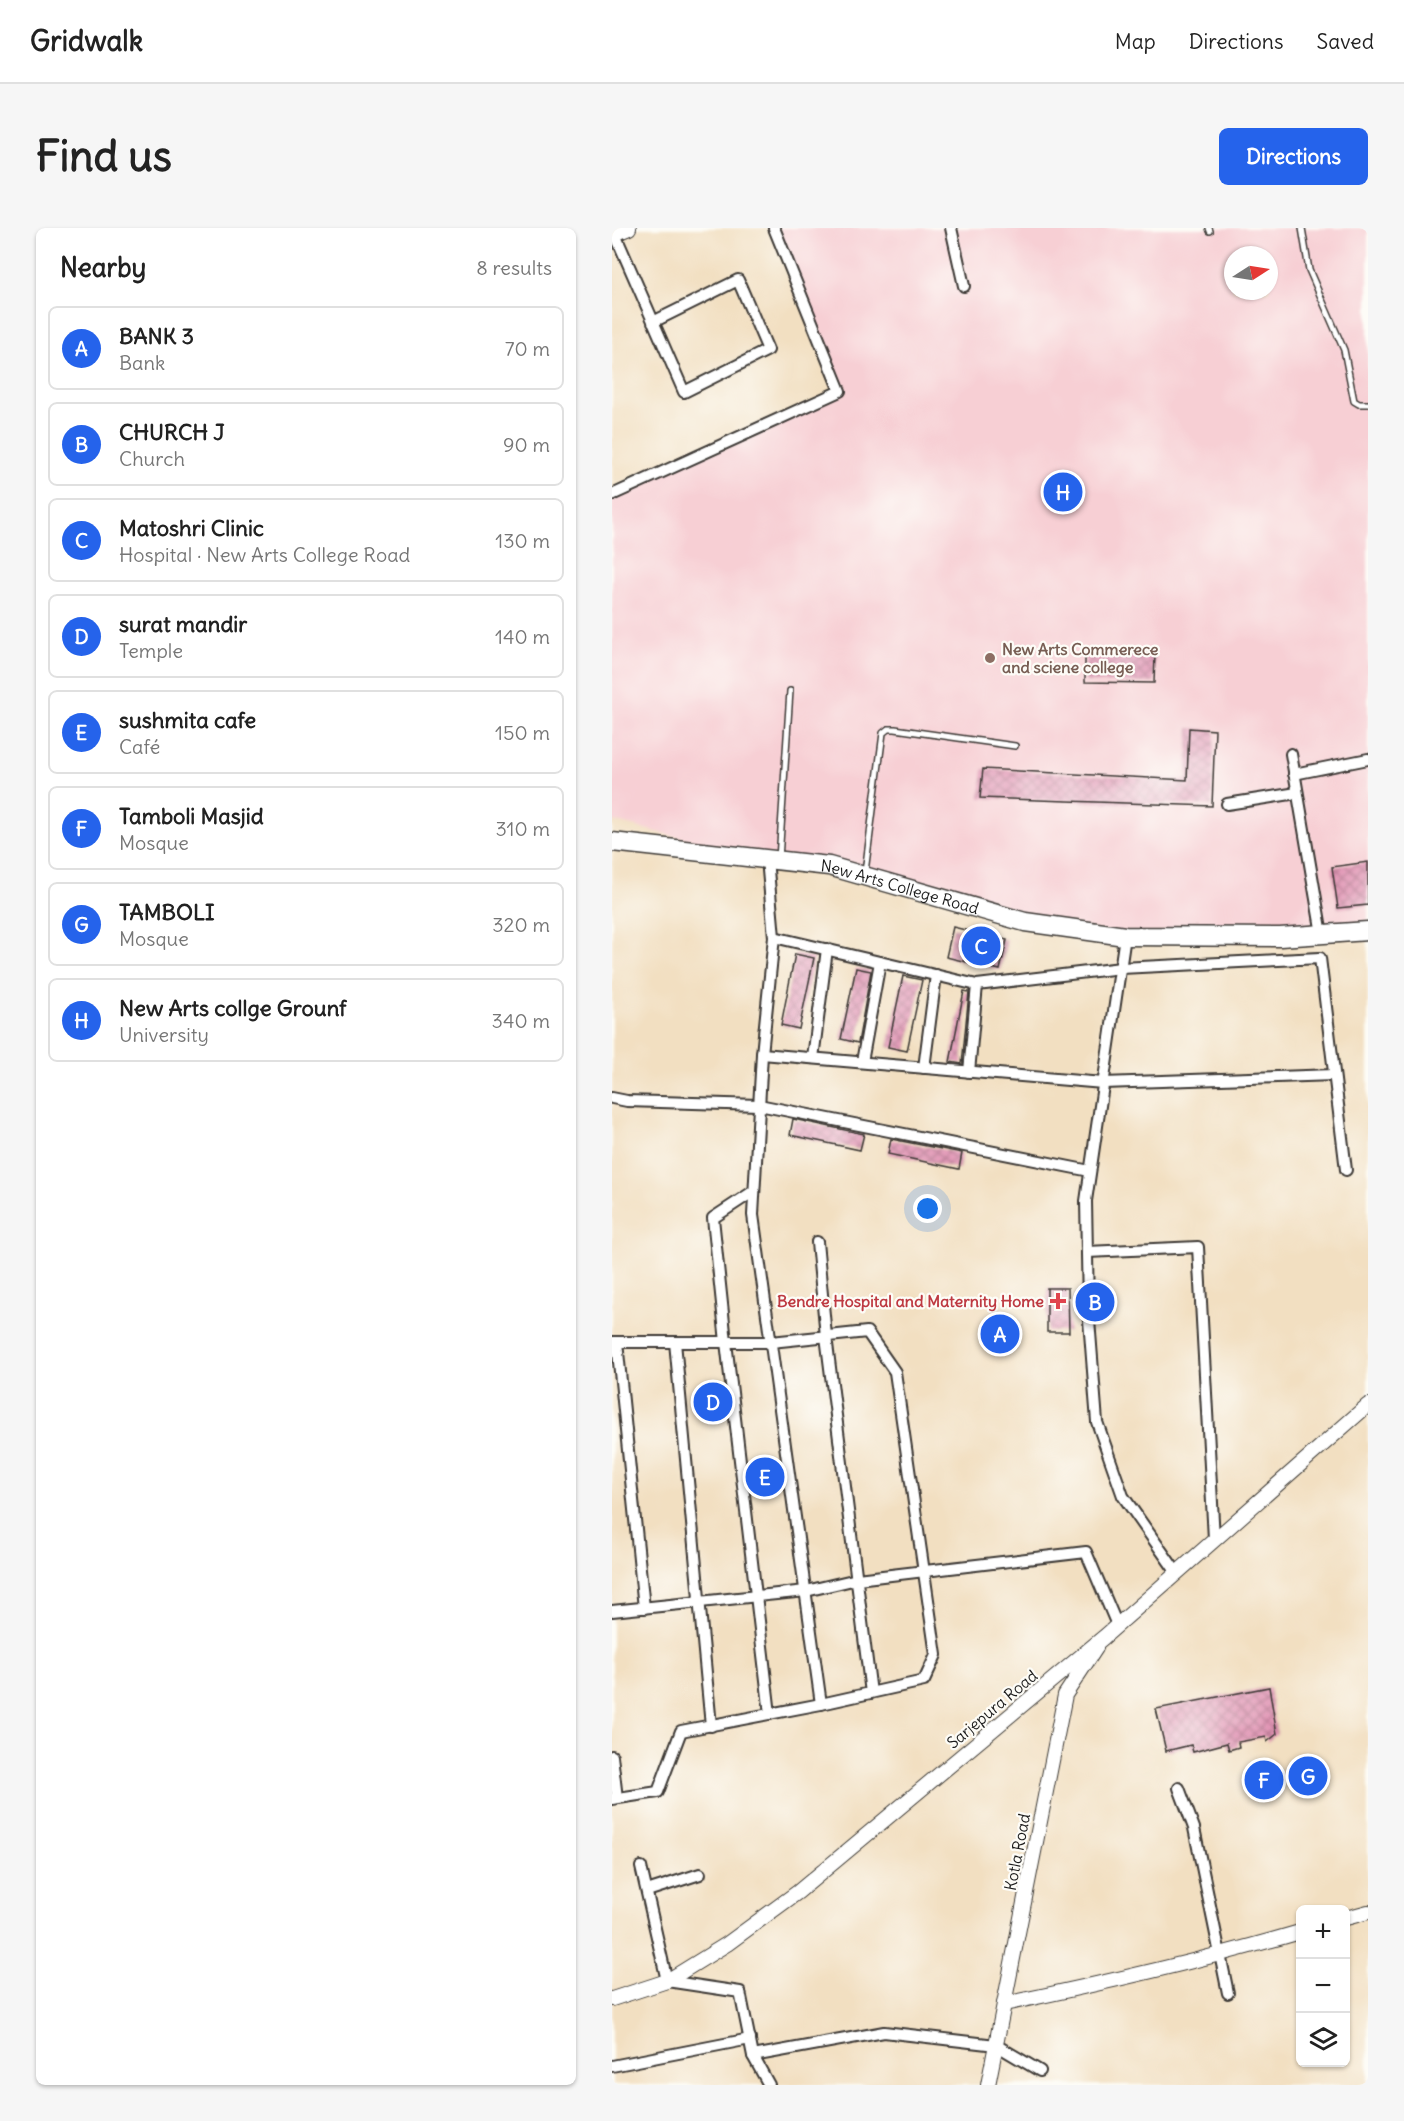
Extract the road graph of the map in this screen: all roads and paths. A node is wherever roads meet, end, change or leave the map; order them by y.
1 (629, 228) edge
2 (774, 228) edge
3 (951, 228) edge
4 (1302, 228) edge
5 (613, 235) edge
6 (964, 286) dead end
7 (653, 322) junction
8 (1368, 404) edge
9 (612, 495) edge
10 (790, 691) dead end
11 (1015, 746) dead end
12 (1291, 754) dead end
13 (1368, 759) edge
14 (1294, 774) junction
15 (1297, 794) junction
16 (1227, 804) dead end
17 (612, 842) edge
18 (773, 860) junction
19 (864, 876) junction
20 (1368, 931) edge
21 (1322, 934) junction
22 (1125, 936) junction
23 (774, 937) junction
24 (827, 950) junction
25 (880, 962) junction
26 (1121, 968) junction
27 (936, 975) junction
28 (977, 985) junction
29 (762, 1054) junction
30 (813, 1058) junction
31 (862, 1062) junction
32 (924, 1068) junction
33 (969, 1072) junction
34 (1334, 1075) junction
35 (1103, 1083) junction
36 (612, 1098) edge
37 (759, 1105) junction
38 (1346, 1170) dead end
39 (1090, 1171) junction
40 (754, 1191) junction
41 (817, 1242) dead end
42 (1087, 1252) junction
43 (826, 1336) junction
44 (726, 1341) junction
45 (615, 1342) edge
46 (675, 1342) junction
47 (771, 1342) junction
48 (1368, 1405) edge
49 (1214, 1539) junction
50 (923, 1570) junction
51 (1177, 1573) junction
52 (857, 1579) junction
53 (806, 1591) junction
54 (756, 1595) junction
55 (699, 1601) junction
56 (645, 1608) junction
57 (612, 1611) edge
58 (1117, 1625) junction
59 (1104, 1637) junction
60 (871, 1693) junction
61 (821, 1704) junction
62 (770, 1714) junction
63 (711, 1726) junction
64 (612, 1756) edge
65 (1179, 1788) dead end
66 (615, 1799) edge
67 (641, 1868) dead end
68 (700, 1874) dead end
69 (647, 1891) junction
70 (1368, 1912) edge
71 (1350, 1917) edge
72 (1296, 1933) edge
73 (1220, 1956) junction
74 (667, 1981) junction
75 (1228, 1993) dead end
76 (612, 1999) edge
77 (1004, 2004) junction
78 (750, 2039) junction
79 (996, 2044) junction
80 (753, 2056) junction
81 (612, 2066) edge
82 (1040, 2071) dead end
83 (769, 2085) edge
84 (988, 2085) edge

1 - 5 street
2 - 9 street
3 - 6 street
4 - 8 lane
5 - 7 street
7 - 7 street
10 - 18 lane
11 - 19 lane
12 - 14 street
13 - 14 street
14 - 15 street
15 - 16 street
15 - 21 street
17 - 18 main road, New Arts College Road
18 - 19 main road, New Arts College Road
18 - 23 street
19 - 22 main road, New Arts College Road
20 - 21 main road, New Arts College Road
21 - 22 main road, New Arts College Road
22 - 26 street
23 - 24 street
23 - 29 street
24 - 25 street
24 - 30 street
25 - 27 street
25 - 31 street
26 - 28 street
26 - 34 street
26 - 35 street
27 - 28 street
27 - 32 street
28 - 33 street
29 - 30 street
29 - 37 street
30 - 31 street
31 - 32 street
32 - 33 street
33 - 35 street
34 - 35 street
34 - 38 street
35 - 39 street
36 - 37 street
37 - 39 street
37 - 40 street
39 - 42 street
40 - 44 street
40 - 47 street
41 - 43 street
42 - 49 street
42 - 51 street
43 - 47 street
43 - 50 street
43 - 52 street
44 - 46 street
44 - 47 street
44 - 54 street
45 - 46 street
45 - 56 street
46 - 55 street
47 - 53 street
48 - 49 street, Sarjepura Road
49 - 51 street, Sarjepura Road
50 - 52 street
50 - 58 street
50 - 60 street
51 - 58 street, Sarjepura Road
52 - 53 street
52 - 60 street
53 - 54 street
53 - 61 street
54 - 55 street
54 - 62 street
55 - 56 street
55 - 63 street
56 - 57 street
58 - 59 street, Sarjepura Road
59 - 74 street, Sarjepura Road
59 - 77 street, Kotla Road
60 - 61 street
61 - 62 street
62 - 63 street
63 - 66 street
64 - 66 street
65 - 73 street
67 - 69 street
68 - 69 street
69 - 74 street
70 - 71 street
72 - 73 street
73 - 75 street
73 - 77 street
74 - 76 street, Sarjepura Road
74 - 78 street
77 - 79 street, Kotla Road
78 - 80 street
78 - 81 street
79 - 80 street
79 - 82 street
79 - 84 street, Kotla Road
80 - 83 street

